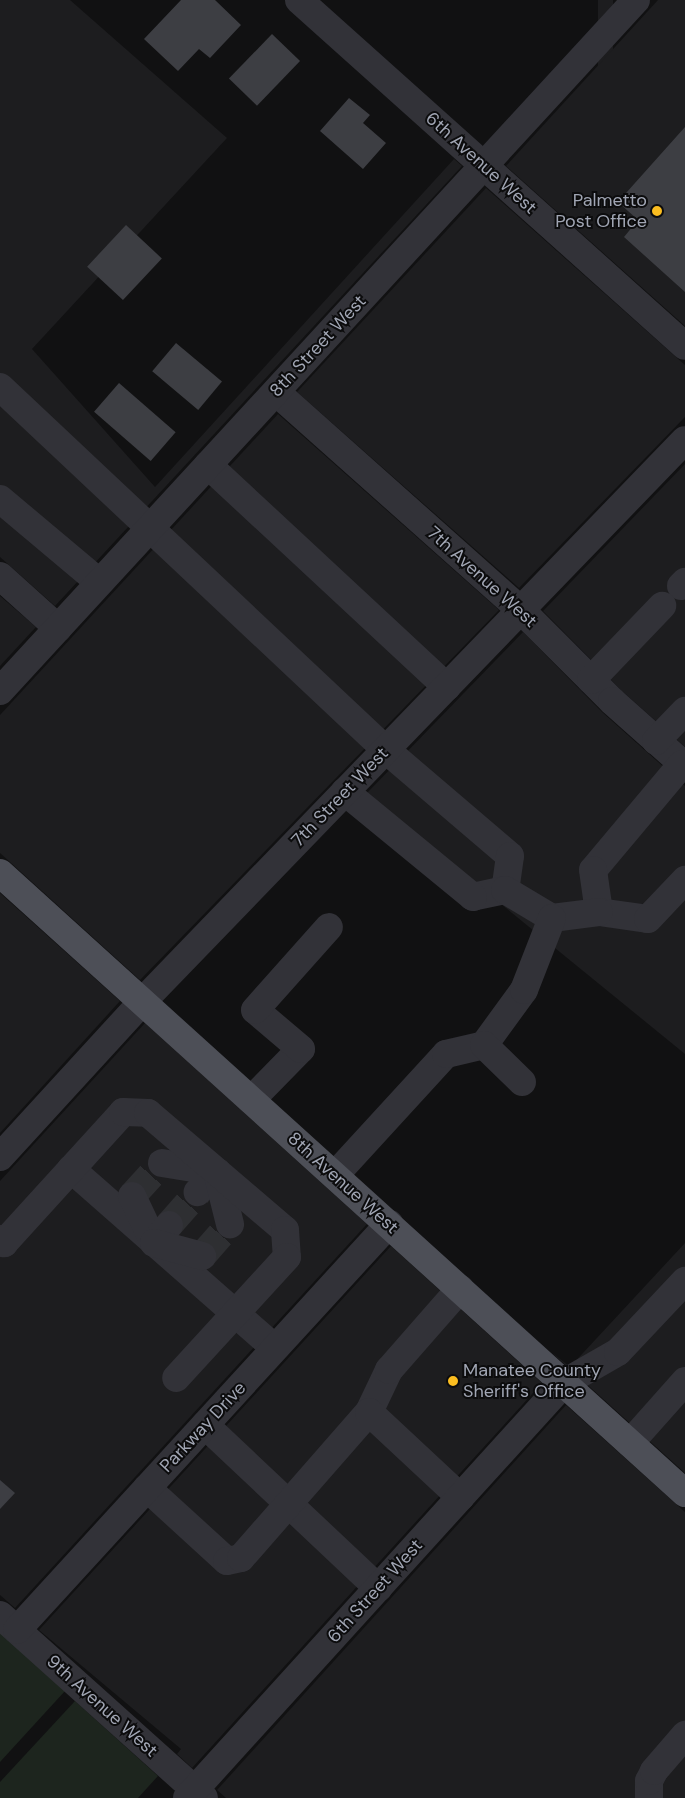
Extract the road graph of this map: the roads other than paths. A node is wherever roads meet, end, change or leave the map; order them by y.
1 (298, 0) edge
2 (636, 0) edge
3 (484, 166) junction
4 (685, 346) edge
5 (0, 388) edge
6 (276, 392) junction
7 (685, 440) edge
8 (208, 465) junction
9 (0, 499) edge
10 (149, 529) junction
11 (0, 576) edge
12 (100, 582) junction
13 (662, 606) dead end
14 (521, 610) junction
15 (58, 628) junction
16 (591, 680) junction
17 (447, 687) junction
18 (0, 691) edge
19 (685, 711) edge
20 (656, 741) junction
21 (386, 750) junction
22 (684, 765) edge
23 (345, 792) junction
24 (0, 873) edge
25 (685, 880) edge
26 (505, 890) junction
27 (599, 912) junction
28 (552, 918) junction
29 (329, 927) dead end
30 (142, 1002) junction
31 (484, 1044) junction
32 (522, 1082) dead end
33 (251, 1100) junction
34 (0, 1157) edge
35 (162, 1163) dead end
36 (71, 1170) junction
37 (217, 1172) junction
38 (335, 1176) junction
39 (198, 1192) tunnel mouth
40 (132, 1196) dead end
41 (230, 1224) dead end
42 (389, 1224) junction
43 (161, 1234) junction
44 (0, 1239) edge
45 (202, 1256) dead end
46 (685, 1280) edge
47 (460, 1289) junction
48 (235, 1314) junction
49 (275, 1348) junction
50 (176, 1378) dead end
51 (685, 1380) edge
52 (564, 1383) junction
53 (369, 1412) junction
54 (205, 1425) junction
55 (630, 1443) junction
56 (147, 1488) junction
57 (685, 1493) edge
58 (460, 1497) junction
59 (288, 1503) junction
60 (378, 1588) junction
61 (8, 1623) edge
62 (685, 1734) edge
63 (195, 1795) edge
64 (648, 1798) edge

1 - 3 street, 6th Avenue West
2 - 3 street, 8th Street West
3 - 4 street, 6th Avenue West
3 - 6 street, 8th Street West
5 - 10 street
6 - 8 street, 8th Street West
6 - 14 street, 7th Avenue West
7 - 14 street, 7th Street West
8 - 10 street, 8th Street West
8 - 17 street
9 - 12 street
10 - 12 street, 8th Street West
10 - 21 street
11 - 15 street
12 - 15 street, 8th Street West
13 - 16 street
14 - 16 street, 7th Avenue West
14 - 17 street, 7th Street West
15 - 18 street, 8th Street West
16 - 20 street, 7th Avenue West
17 - 21 street, 7th Street West
19 - 20 street
20 - 22 street, 7th Avenue West
21 - 23 street, 7th Street West
21 - 26 street
22 - 27 street
23 - 26 street
23 - 30 street, 7th Street West
24 - 30 main road, 8th Avenue West
25 - 27 street
26 - 28 street
27 - 28 street
28 - 31 street
29 - 33 street
30 - 33 main road, 8th Avenue West
30 - 34 street, 7th Street West
31 - 32 street
31 - 38 street
33 - 38 main road, 8th Avenue West
35 - 37 street
36 - 37 street
36 - 43 street
36 - 44 street
37 - 39 street
37 - 41 street
37 - 48 street
38 - 42 main road, 8th Avenue West
40 - 43 street
42 - 47 main road, 8th Avenue West
42 - 49 street, Parkway Drive
43 - 45 street
43 - 48 street
46 - 52 street, 6th Street West
47 - 52 main road, 8th Avenue West
47 - 53 street
48 - 49 street
48 - 50 street
49 - 54 street, Parkway Drive
51 - 55 street
52 - 55 main road, 8th Avenue West
52 - 58 street, 6th Street West
53 - 58 street
53 - 59 street
54 - 56 street, Parkway Drive
54 - 59 street
55 - 57 main road, 8th Avenue West
56 - 59 street
56 - 61 street, Parkway Drive
58 - 60 street, 6th Street West
59 - 60 street
60 - 63 street, 6th Street West
61 - 63 street, 9th Avenue West
62 - 64 street

